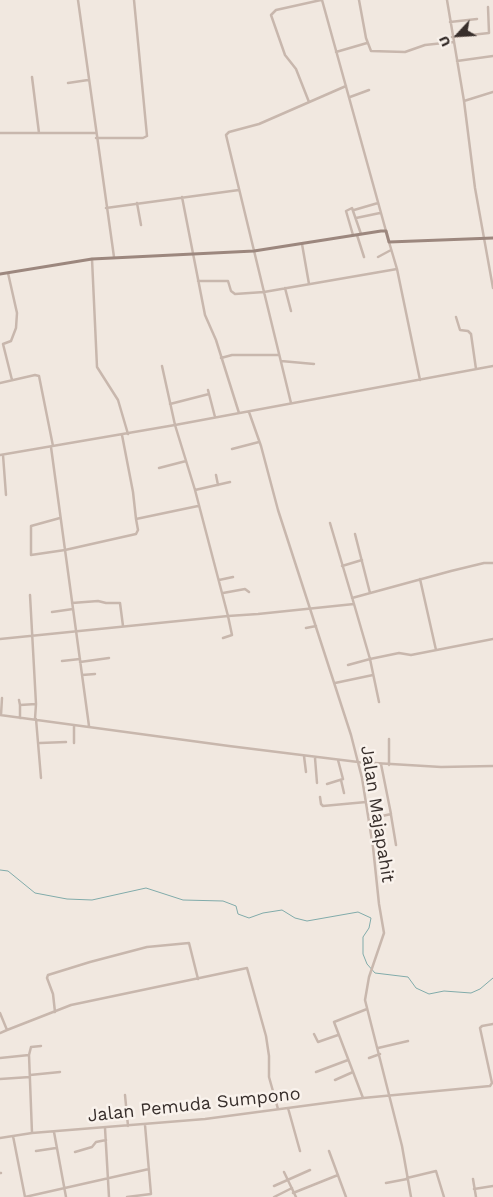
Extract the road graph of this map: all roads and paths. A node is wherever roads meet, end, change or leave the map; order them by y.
1 (78, 0) edge
2 (134, 0) edge
3 (322, 0) edge
4 (359, 0) edge
5 (447, 0) edge
6 (488, 7) dead end
7 (478, 19) dead end
8 (450, 22) junction
9 (452, 37) junction
10 (453, 42) junction
11 (367, 43) junction
12 (336, 52) junction
13 (493, 56) edge
14 (457, 61) junction
15 (32, 77) dead end
16 (88, 80) junction
17 (68, 83) dead end
18 (346, 86) junction
19 (368, 90) dead end
20 (493, 92) edge
21 (350, 97) junction
22 (464, 101) junction
23 (309, 102) junction
24 (40, 133) junction
25 (96, 133) junction
26 (0, 134) edge
27 (96, 138) junction
28 (238, 190) junction
29 (182, 197) junction
30 (137, 203) junction
31 (378, 203) junction
32 (106, 208) junction
33 (354, 210) junction
34 (380, 212) junction
35 (356, 218) junction
36 (141, 225) dead end
37 (386, 231) junction
38 (357, 235) junction
39 (493, 238) edge
40 (484, 239) junction
41 (389, 242) junction
42 (302, 244) junction
43 (254, 250) junction
44 (391, 250) junction
45 (193, 254) junction
46 (114, 257) junction
47 (364, 257) dead end
48 (378, 258) dead end
49 (92, 259) junction
50 (397, 269) junction
51 (8, 273) junction
52 (0, 274) edge
53 (198, 281) junction
54 (309, 284) junction
55 (285, 288) junction
56 (493, 288) edge
57 (264, 292) junction
58 (291, 311) dead end
59 (456, 317) dead end
60 (279, 355) junction
61 (221, 358) junction
62 (281, 361) junction
63 (314, 364) dead end
64 (162, 366) dead end
65 (493, 366) edge
66 (476, 369) junction
67 (12, 380) junction
68 (420, 380) junction
69 (0, 383) edge
70 (208, 390) dead end
71 (209, 394) junction
72 (291, 403) junction
73 (170, 404) junction
74 (249, 412) junction
75 (239, 414) junction
76 (215, 418) junction
77 (175, 425) junction
78 (128, 434) junction
79 (122, 435) junction
80 (259, 442) junction
81 (52, 447) junction
82 (232, 449) dead end
83 (1, 455) edge
84 (186, 461) junction
85 (159, 468) dead end
86 (216, 474) dead end
87 (230, 482) dead end
88 (218, 485) junction
89 (195, 490) junction
90 (6, 495) dead end
91 (198, 506) junction
92 (60, 518) junction
93 (136, 519) junction
94 (330, 523) dead end
95 (355, 534) dead end
96 (65, 550) junction
97 (362, 560) junction
98 (493, 563) edge
99 (342, 566) junction
100 (233, 577) dead end
101 (220, 580) junction
102 (420, 580) junction
103 (223, 592) junction
104 (249, 592) dead end
105 (370, 593) junction
106 (30, 595) dead end
107 (352, 598) junction
108 (72, 603) junction
109 (354, 604) junction
110 (73, 609) junction
111 (311, 609) junction
112 (52, 612) dead end
113 (228, 616) junction
114 (123, 626) junction
115 (316, 626) junction
116 (306, 628) dead end
117 (76, 631) junction
118 (32, 635) junction
119 (224, 638) dead end
120 (0, 639) edge
121 (493, 639) edge
122 (436, 650) junction
123 (109, 658) dead end
124 (370, 659) junction
125 (80, 660) junction
126 (62, 661) dead end
127 (348, 665) dead end
128 (95, 674) dead end
129 (82, 675) junction
130 (374, 675) junction
131 (335, 683) junction
132 (2, 698) dead end
133 (19, 700) dead end
134 (379, 702) dead end
135 (36, 704) junction
136 (20, 705) junction
137 (0, 715) edge
138 (20, 718) junction
139 (36, 719) junction
140 (74, 725) junction
141 (89, 726) junction
142 (388, 739) dead end
143 (66, 742) dead end
144 (39, 743) junction
145 (74, 743) dead end
146 (304, 756) junction
147 (315, 758) junction
148 (338, 760) junction
149 (358, 762) junction
150 (381, 764) junction
151 (389, 765) junction
152 (493, 766) edge
153 (306, 772) dead end
154 (41, 778) dead end
155 (341, 780) junction
156 (317, 783) dead end
157 (327, 784) dead end
158 (344, 793) dead end
159 (320, 798) dead end
160 (366, 802) junction
161 (391, 814) junction
162 (369, 819) junction
163 (396, 845) dead end
164 (198, 978) junction
165 (367, 1009) junction
166 (56, 1012) junction
167 (0, 1013) edge
168 (493, 1024) edge
169 (7, 1030) junction
170 (0, 1033) edge
171 (314, 1034) dead end
172 (338, 1035) junction
173 (408, 1041) dead end
174 (41, 1046) dead end
175 (378, 1048) junction
176 (380, 1054) junction
177 (29, 1055) junction
178 (0, 1058) edge
179 (369, 1058) dead end
180 (348, 1060) junction
181 (60, 1072) dead end
182 (316, 1072) dead end
183 (353, 1072) junction
184 (30, 1076) junction
185 (0, 1080) edge
186 (335, 1080) dead end
187 (125, 1095) dead end
188 (390, 1096) junction
189 (363, 1098) junction
190 (288, 1108) junction
191 (278, 1109) junction
192 (145, 1125) junction
193 (128, 1126) junction
194 (105, 1128) junction
195 (54, 1132) junction
196 (32, 1134) junction
197 (13, 1136) junction
198 (0, 1138) edge
199 (106, 1140) junction
200 (56, 1148) junction
201 (36, 1151) dead end
202 (300, 1151) dead end
203 (329, 1151) dead end
204 (76, 1152) dead end
205 (149, 1169) junction
206 (310, 1170) dead end
207 (284, 1172) dead end
208 (338, 1175) junction
209 (108, 1178) junction
210 (407, 1178) junction
211 (287, 1179) junction
212 (473, 1179) dead end
213 (386, 1183) dead end
214 (274, 1186) dead end
215 (493, 1186) edge
216 (64, 1188) junction
217 (292, 1188) junction
218 (474, 1189) junction
219 (293, 1192) junction
220 (152, 1196) edge
221 (25, 1197) edge
222 (66, 1197) edge
223 (109, 1197) edge
224 (128, 1197) edge
225 (274, 1197) edge
226 (296, 1197) edge
227 (346, 1197) edge
228 (411, 1197) edge
229 (444, 1197) edge
230 (476, 1197) edge

1 - 16 street
2 - 27 street
3 - 12 street
3 - 23 street
4 - 11 street
5 - 8 street
6 - 9 street
7 - 8 street
8 - 9 street
9 - 10 street
10 - 11 street
10 - 14 street
11 - 12 street
12 - 18 street
13 - 14 street
14 - 22 street
15 - 24 street
16 - 17 street
16 - 25 street
18 - 21 street
18 - 23 street
19 - 21 street
20 - 22 street
21 - 31 street
22 - 40 street
23 - 28 street
24 - 25 street
24 - 26 street
25 - 27 street
27 - 32 street
28 - 29 street
28 - 43 street
29 - 30 street
29 - 45 street
30 - 32 street
30 - 36 street
31 - 33 street
31 - 34 street
32 - 46 street
33 - 35 street
33 - 38 street
34 - 35 street
34 - 37 street
35 - 38 street
37 - 38 street
37 - 41 street
38 - 42 street
38 - 47 street
39 - 40 street
40 - 41 street
40 - 56 street
41 - 44 street
42 - 43 street
42 - 54 street
43 - 45 street
43 - 57 street
44 - 48 street
44 - 50 street
45 - 46 street
45 - 53 street
46 - 49 street
49 - 51 street
49 - 78 street
50 - 54 street
50 - 68 street
51 - 52 street
51 - 67 street
53 - 57 street
53 - 61 street
54 - 55 street
55 - 57 street
55 - 58 street
57 - 60 street
59 - 66 street
60 - 61 street
60 - 62 street
61 - 75 street
62 - 63 street
62 - 72 street
64 - 73 street
65 - 66 street
66 - 68 street
67 - 69 street
67 - 81 street
68 - 72 street
70 - 71 street
71 - 73 street
71 - 76 street
72 - 74 street
73 - 77 street
74 - 75 street
74 - 80 street, Jalan Majapahit
75 - 76 street
76 - 77 street
77 - 78 street
77 - 84 street
78 - 79 street
79 - 81 street
79 - 93 street
80 - 82 street
80 - 111 street, Jalan Majapahit
81 - 83 street
81 - 92 street
83 - 90 street
84 - 85 street
84 - 89 street
86 - 88 street
87 - 88 street
88 - 89 street
89 - 91 street
91 - 93 street
91 - 101 street
92 - 96 street
92 - 96 street
93 - 96 street
94 - 99 street
95 - 97 street
96 - 108 street
97 - 99 street
97 - 105 street
98 - 102 street
99 - 107 street
100 - 101 street
101 - 103 street
102 - 105 street
102 - 122 street
103 - 104 street
103 - 113 street
105 - 107 street
106 - 118 street
107 - 109 street
108 - 110 street
108 - 114 street
109 - 111 street
109 - 124 street
110 - 112 street
110 - 117 street
111 - 113 street
111 - 115 street, Jalan Majapahit
113 - 114 street
113 - 119 street
114 - 117 street
115 - 116 street
115 - 131 street, Jalan Majapahit
117 - 118 street
117 - 125 street
118 - 120 street
118 - 135 street
121 - 122 street
122 - 124 street
123 - 125 street
124 - 127 street
124 - 130 street
125 - 126 street
125 - 129 street
128 - 129 street
129 - 141 street
130 - 131 street
130 - 134 street
131 - 149 street, Jalan Majapahit
132 - 137 street
133 - 136 street
135 - 136 street
135 - 139 street
136 - 138 street
137 - 138 street
138 - 139 street
139 - 140 street
139 - 144 street
140 - 141 street
140 - 145 street
141 - 146 street
142 - 151 street
143 - 144 street
144 - 154 street
146 - 147 street
146 - 153 street
147 - 148 street
147 - 156 street
148 - 149 street
148 - 155 street
149 - 150 street
149 - 160 street, Jalan Majapahit
150 - 151 street
150 - 161 street
151 - 152 street
155 - 157 street
155 - 158 street
159 - 160 street
160 - 162 street, Jalan Majapahit
161 - 162 street
161 - 163 street
162 - 165 street, Jalan Majapahit
164 - 166 street
164 - 166 street
164 - 191 street
165 - 172 street
165 - 175 street, Jalan Majapahit
166 - 169 street
167 - 169 street
168 - 188 street, Jalan Pemuda Sumpono
169 - 170 street
171 - 172 street
172 - 180 street
173 - 175 street
174 - 177 street
175 - 176 street, Jalan Majapahit
176 - 179 street
176 - 188 street, Jalan Majapahit
177 - 178 street
177 - 184 street
180 - 182 street
180 - 183 street
181 - 184 street
183 - 186 street
183 - 189 street
184 - 185 street
184 - 196 street
187 - 193 street
188 - 189 street, Jalan Pemuda Sumpono
188 - 210 street, Jalan Majapahit
189 - 190 street, Jalan Pemuda Sumpono
190 - 191 street, Jalan Pemuda Sumpono
190 - 202 street
191 - 192 street, Jalan Pemuda Sumpono
192 - 193 street, Jalan Pemuda Sumpono
192 - 205 street
193 - 194 street, Jalan Pemuda Sumpono
194 - 195 street, Jalan Pemuda Sumpono
194 - 199 street
195 - 196 street, Jalan Pemuda Sumpono
195 - 200 street
196 - 197 street, Jalan Pemuda Sumpono
197 - 198 street, Jalan Pemuda Sumpono
197 - 221 street
199 - 204 street
199 - 209 street
200 - 201 street
200 - 216 street
203 - 208 street
205 - 209 street
205 - 220 street
206 - 211 street
207 - 211 street
208 - 219 street
208 - 227 street
209 - 216 street
209 - 223 street
210 - 213 street
210 - 228 street, Jalan Majapahit
210 - 229 street
211 - 214 street
211 - 217 street
212 - 218 street
215 - 218 street
216 - 221 street
216 - 222 street
217 - 219 street
217 - 225 street
218 - 230 street
219 - 226 street
220 - 224 street

